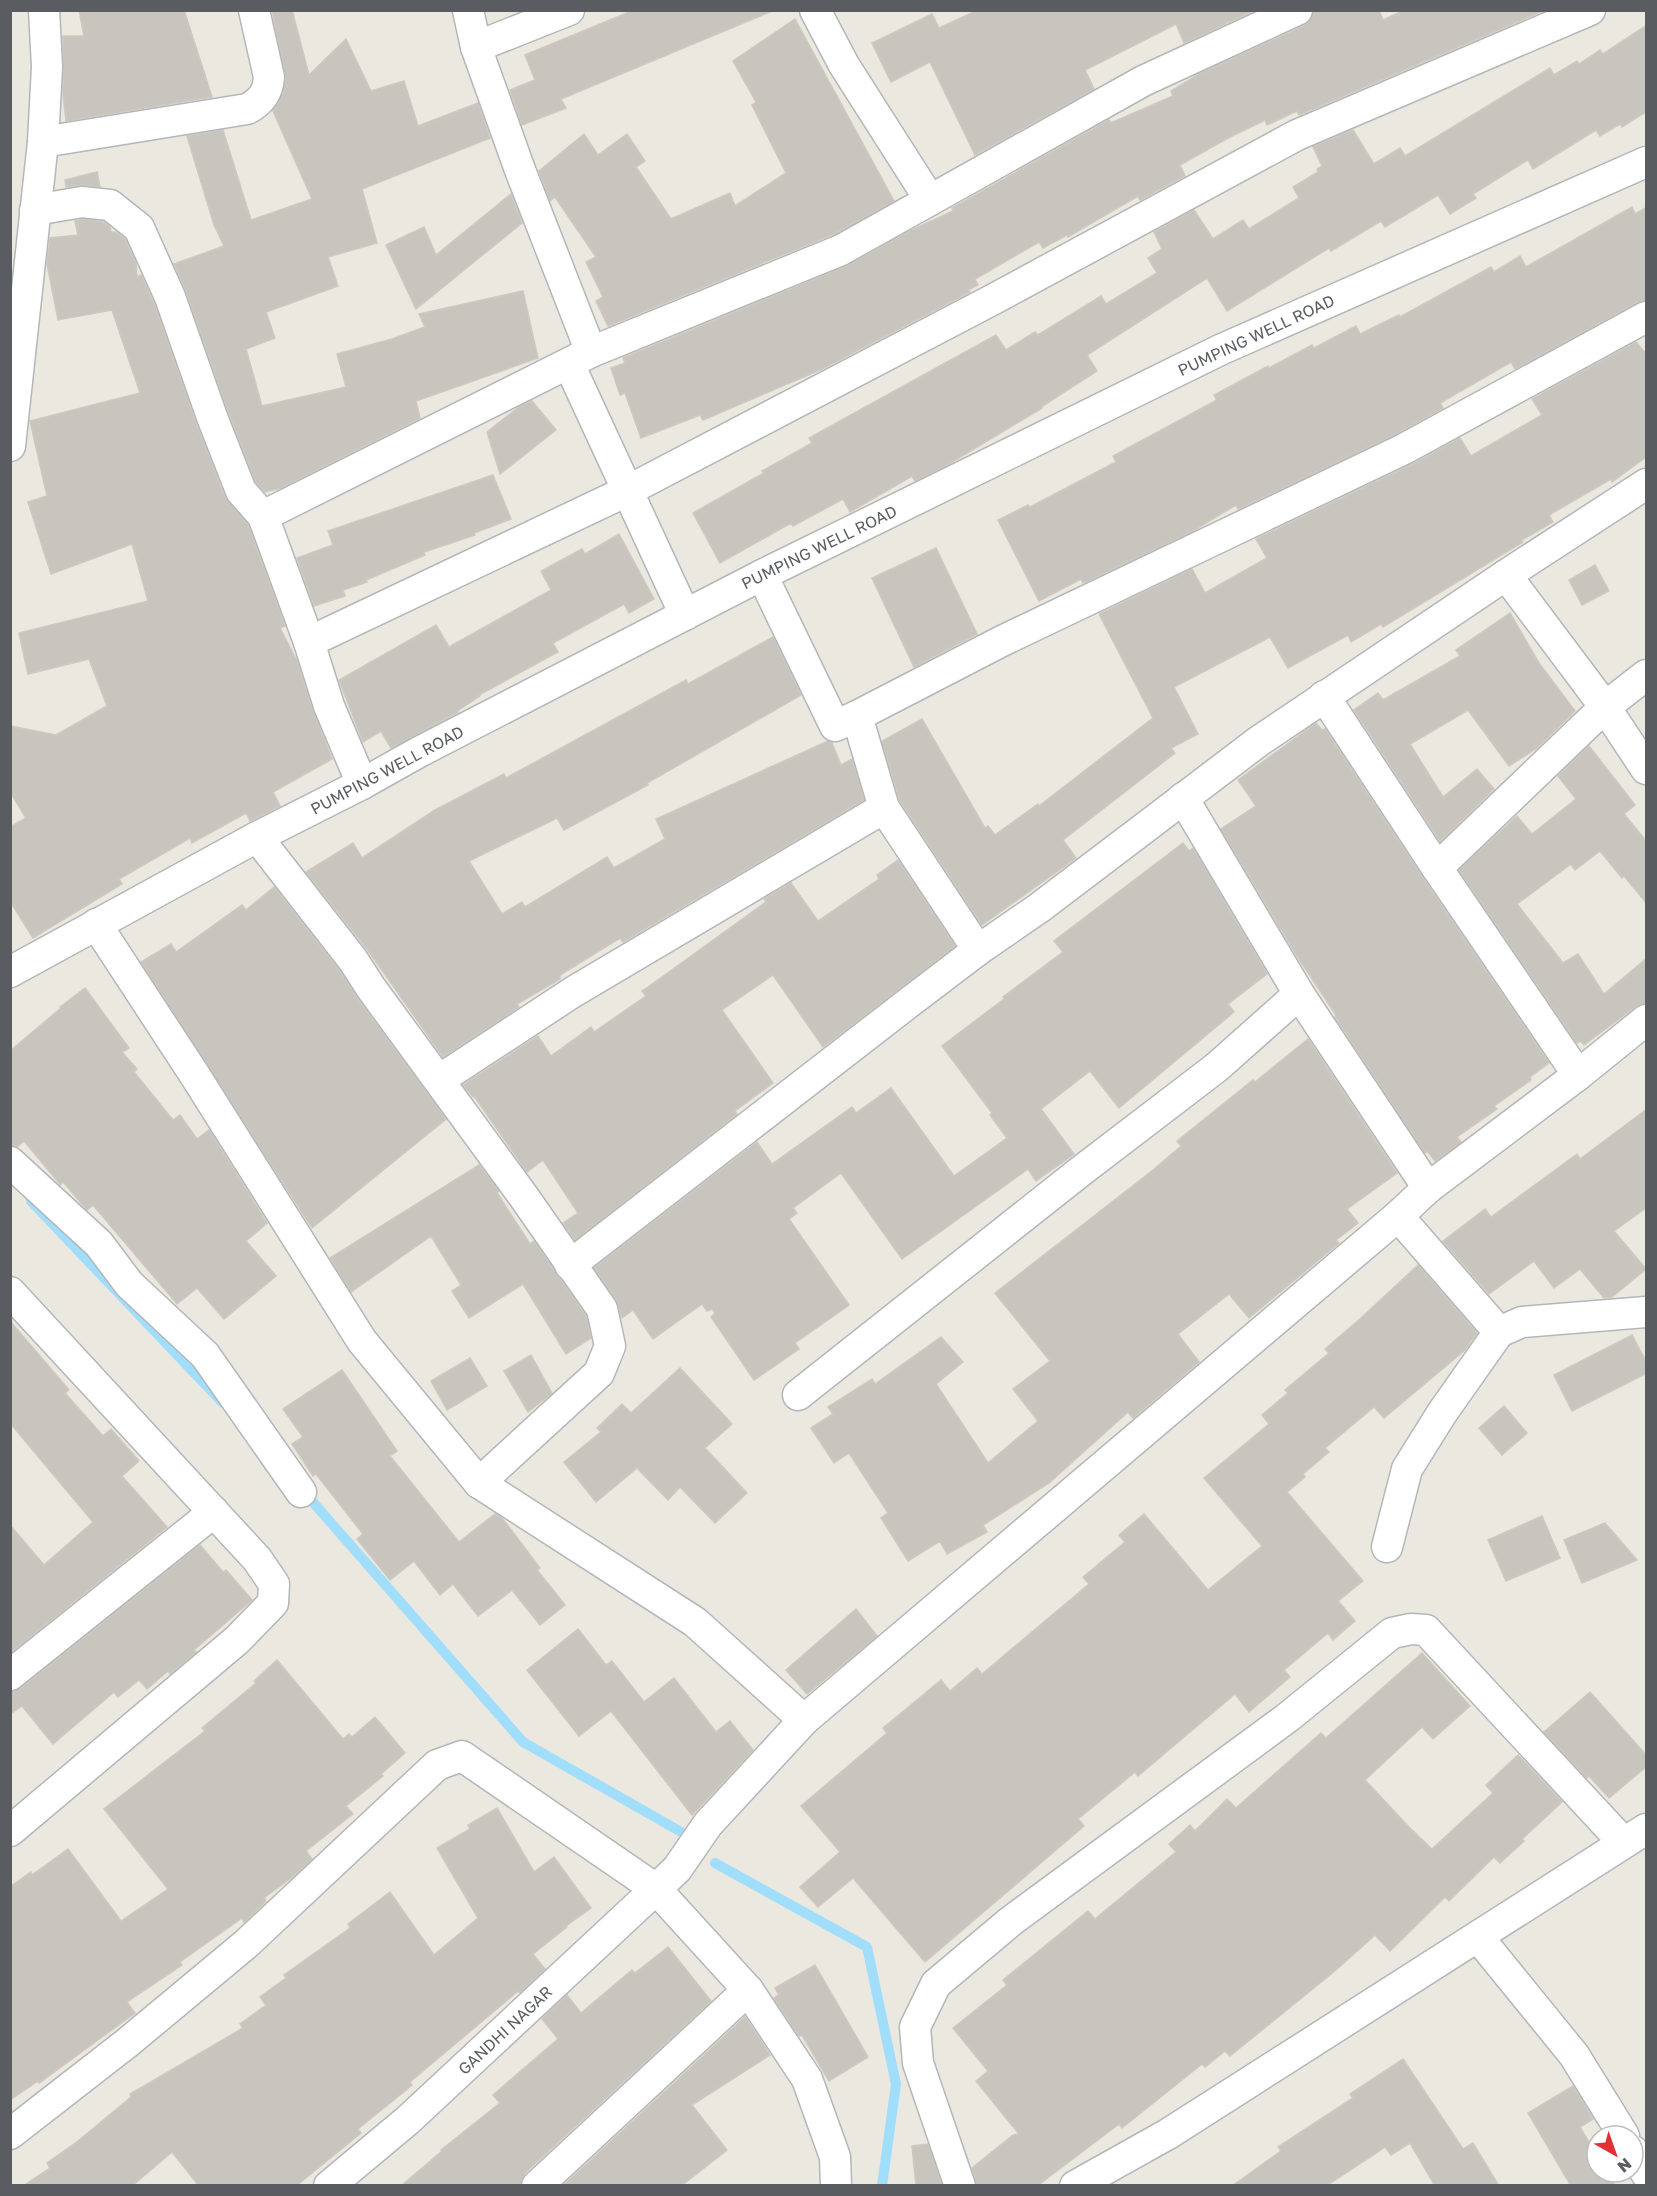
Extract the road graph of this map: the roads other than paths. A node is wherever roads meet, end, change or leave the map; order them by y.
1 (44, 10) edge
2 (255, 10) edge
3 (468, 10) edge
4 (569, 10) edge
5 (815, 10) edge
6 (1297, 10) edge
7 (1590, 10) edge
8 (476, 47) junction
9 (44, 142) junction
10 (1647, 162) edge
11 (930, 200) junction
12 (35, 210) junction
13 (1647, 317) edge
14 (580, 358) junction
15 (10, 446) edge
16 (1647, 484) edge
17 (627, 491) junction
18 (263, 516) junction
19 (762, 575) junction
20 (1506, 575) junction
21 (685, 615) junction
22 (309, 642) junction
23 (1647, 675) edge
24 (1324, 696) junction
25 (1605, 707) junction
26 (857, 716) junction
27 (1647, 769) edge
28 (362, 784) junction
29 (1184, 798) junction
30 (884, 808) junction
31 (257, 837) junction
32 (1437, 868) junction
33 (96, 924) junction
34 (978, 950) junction
35 (10, 972) edge
36 (1299, 994) junction
37 (1647, 1020) edge
38 (1578, 1075) junction
39 (440, 1080) junction
40 (10, 1162) edge
41 (1428, 1188) junction
42 (1398, 1216) junction
43 (570, 1265) junction
44 (10, 1292) edge
45 (1647, 1312) edge
46 (1499, 1332) junction
47 (798, 1395) dead end
48 (479, 1483) junction
49 (301, 1492) dead end
50 (214, 1512) junction
51 (1387, 1547) dead end
52 (10, 1675) edge
53 (804, 1720) junction
54 (10, 1831) edge
55 (1635, 1835) edge
56 (656, 1890) junction
57 (1478, 1936) junction
58 (748, 1990) junction
59 (1617, 2124) edge
60 (10, 2134) edge
61 (329, 2186) edge
62 (537, 2186) edge
63 (836, 2186) edge
64 (960, 2186) edge
65 (1075, 2186) edge

1 - 9 street
2 - 9 street
3 - 8 street
4 - 8 street
5 - 11 street
6 - 11 street
7 - 17 street
8 - 14 street
9 - 12 street
10 - 19 street, PUMPING WELL ROAD
11 - 14 street
12 - 15 street
12 - 18 street
13 - 26 street
14 - 17 street
14 - 18 street
16 - 20 street
17 - 21 street
17 - 22 street
18 - 22 street
19 - 21 street, PUMPING WELL ROAD
19 - 26 street
20 - 24 street
20 - 25 street
21 - 28 street, PUMPING WELL ROAD
22 - 28 street
23 - 25 street
24 - 29 street
24 - 32 street
25 - 27 street
25 - 32 street
26 - 30 street
28 - 31 street, PUMPING WELL ROAD
29 - 34 street
29 - 36 street
30 - 34 street
30 - 39 street
31 - 33 street, PUMPING WELL ROAD
31 - 39 street
32 - 38 street
33 - 35 street, PUMPING WELL ROAD
33 - 48 street
34 - 43 street
36 - 41 street
36 - 47 street
37 - 38 street, GANDHI NAGAR
38 - 41 street, GANDHI NAGAR
39 - 43 street
40 - 49 street
41 - 42 street, GANDHI NAGAR
42 - 46 street
42 - 53 street, GANDHI NAGAR
43 - 48 street
44 - 50 street
45 - 46 street
46 - 51 street
48 - 53 street
50 - 52 street
50 - 54 street
53 - 56 street, GANDHI NAGAR
55 - 57 street
55 - 64 street
56 - 58 street
56 - 60 street
56 - 61 street, GANDHI NAGAR
57 - 59 street
57 - 65 street
58 - 62 street
58 - 63 street

